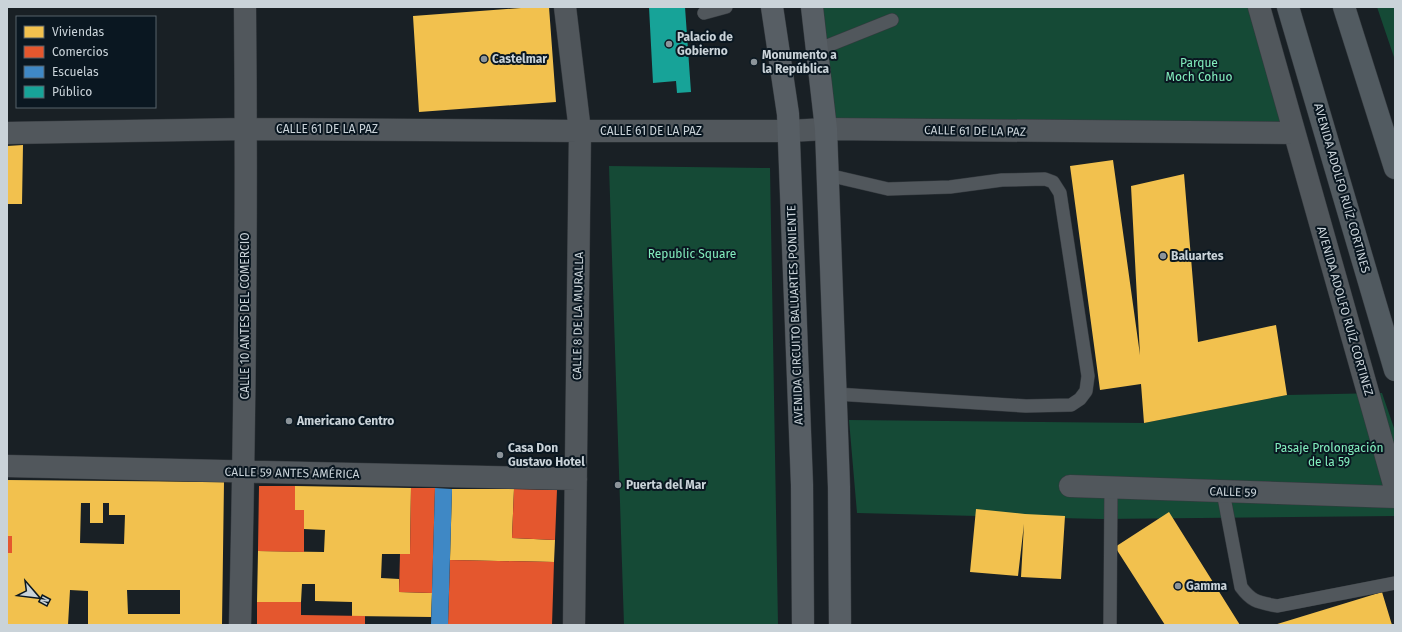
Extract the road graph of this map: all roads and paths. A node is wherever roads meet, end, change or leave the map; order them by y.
1 (245, 7) edge
2 (565, 7) edge
3 (726, 7) edge
4 (772, 7) edge
5 (812, 7) edge
6 (1258, 7) edge
7 (1288, 7) edge
8 (1344, 7) edge
9 (704, 14) dead end
10 (892, 20) dead end
11 (817, 50) junction
12 (246, 129) junction
13 (826, 129) junction
14 (580, 131) junction
15 (789, 131) junction
16 (7, 133) edge
17 (1294, 134) junction
18 (1395, 168) edge
19 (828, 175) junction
20 (1395, 370) edge
21 (836, 394) junction
22 (7, 466) edge
23 (244, 472) junction
24 (576, 479) junction
25 (1070, 486) dead end
26 (1111, 488) junction
27 (1395, 488) edge
28 (1223, 492) junction
29 (1395, 497) edge
30 (1395, 583) edge
31 (240, 625) edge
32 (574, 625) edge
33 (803, 625) edge
34 (840, 625) edge
35 (1110, 625) edge

1 - 12 street, CALLE 10 ANTES DEL COMERCIO
2 - 14 street, CALLE 8 DE LA MURALLA
3 - 9 lane
4 - 15 main road, AVENIDA CIRCUITO BALUARTES PONIENTE
5 - 11 main road
6 - 17 street, AVENIDA ADOLFO RUÍZ CORTINEZ
7 - 20 main road, AVENIDA ADOLFO RUÍZ CORTINES
8 - 18 main road
10 - 11 lane
11 - 13 main road
12 - 14 street, CALLE 61 DE LA PAZ
12 - 16 street, CALLE 61 DE LA PAZ
12 - 23 street, CALLE 10 ANTES DEL COMERCIO
13 - 15 street, CALLE 61 DE LA PAZ
13 - 17 street, CALLE 61 DE LA PAZ
13 - 19 main road
14 - 15 street, CALLE 61 DE LA PAZ
14 - 24 street, CALLE 8 DE LA MURALLA
15 - 33 main road, AVENIDA CIRCUITO BALUARTES PONIENTE
17 - 27 street, AVENIDA ADOLFO RUÍZ CORTINEZ
19 - 21 main road
19 - 21 lane
21 - 34 main road
22 - 23 street, CALLE 59 ANTES AMÉRICA
23 - 24 street, CALLE 59 ANTES AMÉRICA
23 - 31 street, CALLE 10 ANTES DEL COMERCIO
24 - 32 street, CALLE 8 DE LA MURALLA
25 - 26 street, CALLE 59
26 - 28 street, CALLE 59
26 - 35 lane
28 - 29 street, CALLE 59
28 - 30 lane

